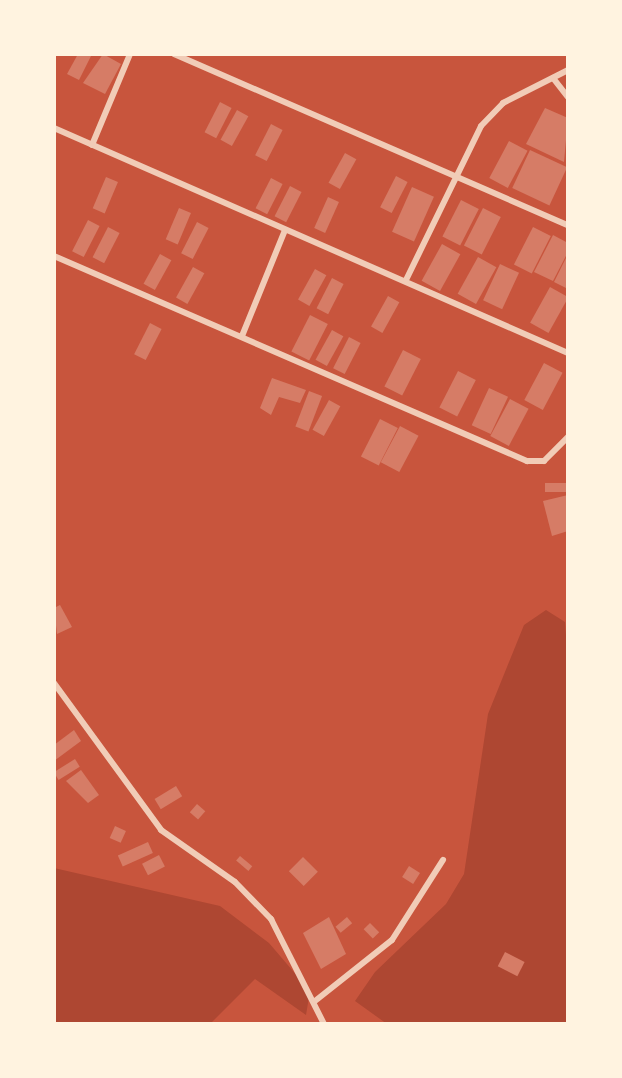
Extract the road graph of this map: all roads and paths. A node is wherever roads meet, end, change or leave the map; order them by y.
1 (130, 54) edge
2 (174, 54) edge
3 (568, 70) edge
4 (553, 78) junction
5 (568, 97) edge
6 (54, 128) edge
7 (92, 145) junction
8 (455, 175) junction
9 (568, 225) edge
10 (285, 230) junction
11 (54, 256) edge
12 (406, 280) junction
13 (242, 336) junction
14 (568, 353) edge
15 (568, 437) edge
16 (54, 683) edge
17 (443, 860) dead end
18 (315, 1001) junction
19 (324, 1024) edge

1 - 7 street
2 - 8 street
3 - 4 street
4 - 5 street
4 - 8 street
6 - 7 street
7 - 10 street
8 - 9 street
8 - 12 street
10 - 12 street
10 - 13 street
11 - 13 street
12 - 14 street
13 - 15 street
16 - 18 street
17 - 18 street
18 - 19 street

